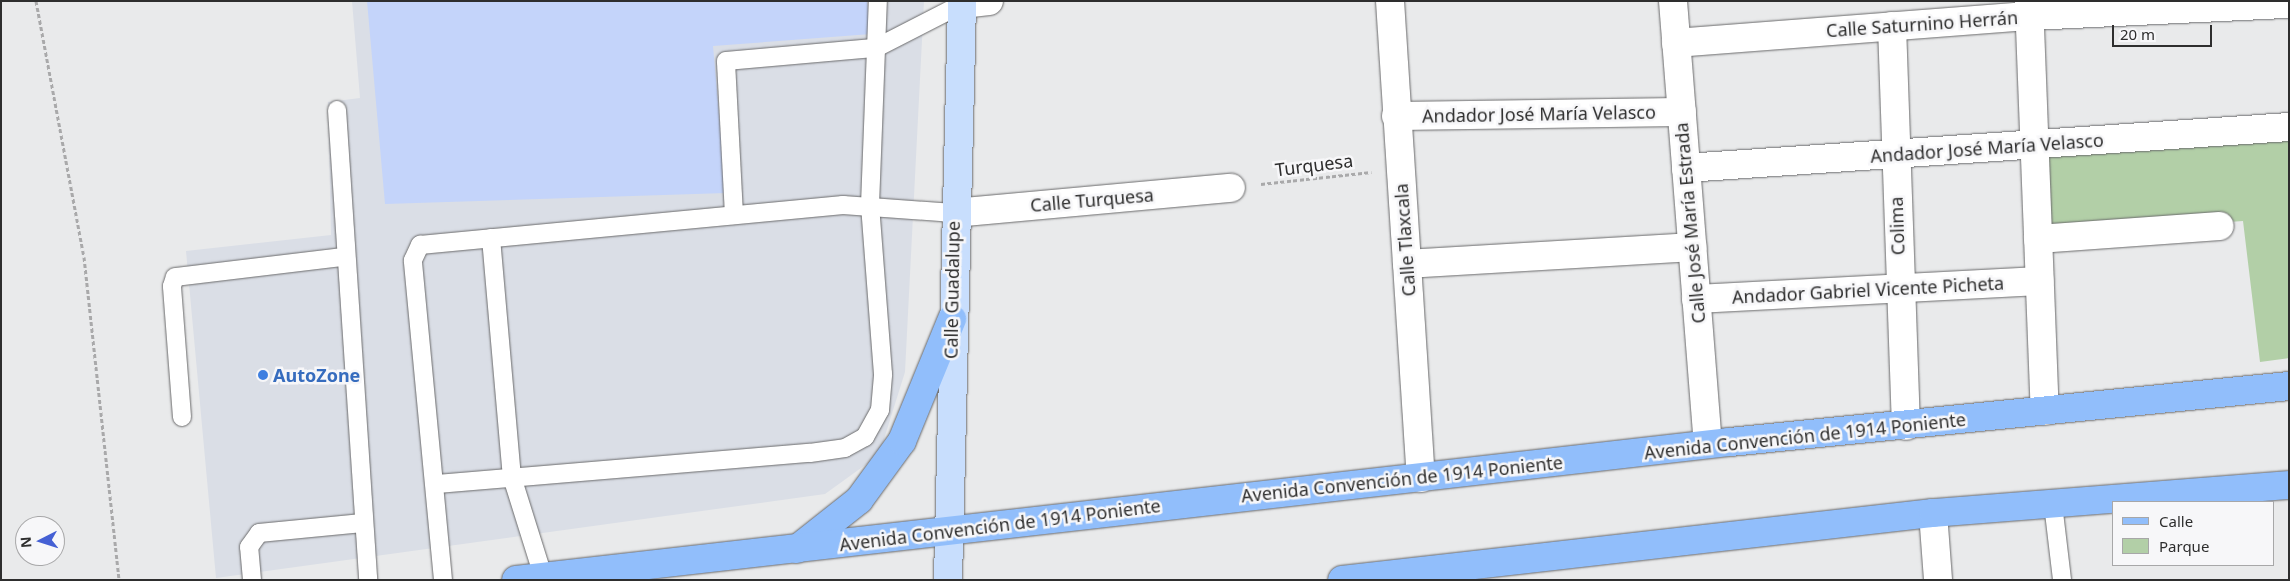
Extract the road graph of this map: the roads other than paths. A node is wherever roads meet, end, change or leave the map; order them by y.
1 (878, 1) edge
2 (989, 1) edge
3 (1390, 1) edge
4 (1673, 1) edge
5 (962, 3) edge
6 (2289, 4) edge
7 (2029, 9) edge
8 (1892, 26) junction
9 (1676, 43) junction
10 (876, 48) junction
11 (336, 110) dead end
12 (1682, 112) junction
13 (1396, 116) junction
14 (2289, 127) edge
15 (2035, 145) junction
16 (1895, 154) junction
17 (1686, 168) junction
18 (1230, 188) road end
19 (870, 205) junction
20 (954, 213) junction
21 (734, 215) junction
22 (2220, 226) dead end
23 (491, 238) junction
24 (2038, 239) junction
25 (1692, 247) junction
26 (343, 257) junction
27 (1407, 264) junction
28 (2040, 281) junction
29 (1899, 290) junction
30 (1696, 299) junction
31 (952, 319) junction
32 (2289, 386) edge
33 (2044, 411) junction
34 (182, 417) dead end
35 (1906, 426) junction
36 (1708, 444) junction
37 (512, 477) junction
38 (1421, 478) junction
39 (437, 484) junction
40 (2289, 485) edge
41 (2053, 504) junction
42 (1933, 513) junction
43 (363, 523) junction
44 (949, 527) junction
45 (796, 551) junction
46 (1499, 571) edge
47 (1434, 575) edge
48 (543, 576) junction
49 (252, 580) edge
50 (368, 580) edge
51 (443, 580) edge
52 (516, 580) edge
53 (948, 580) edge
54 (1342, 580) edge
55 (1938, 580) edge
56 (2062, 580) edge

1 - 10 lane
2 - 5 street
3 - 13 street, Calle Tlaxcala
4 - 9 street, Calle José María Estrada
5 - 10 lane
5 - 20 street, Calle Guadalupe
6 - 7 street, Calle Saturnino Herrán
7 - 8 street, Calle Saturnino Herrán
7 - 15 street
8 - 9 street, Calle Saturnino Herrán
8 - 16 street, Colima
9 - 12 street, Calle José María Estrada
10 - 19 lane
10 - 21 lane
11 - 26 lane
12 - 13 street, Andador José María Velasco
12 - 17 street, Calle José María Estrada
13 - 27 street, Calle Tlaxcala
14 - 15 street, Andador José María Velasco
15 - 16 street, Andador José María Velasco
15 - 24 street
16 - 17 street, Andador José María Velasco
16 - 29 street, Colima
17 - 25 street, Calle José María Estrada
18 - 20 street, Calle Turquesa
19 - 20 lane
19 - 21 lane
19 - 37 lane
20 - 31 street, Calle Guadalupe
21 - 23 lane
22 - 24 street
23 - 37 lane
23 - 39 lane
24 - 28 street
25 - 27 street
25 - 30 street, Calle José María Estrada
26 - 34 lane
26 - 43 lane
27 - 38 street, Calle Tlaxcala
28 - 29 street, Andador Gabriel Vicente Picheta
28 - 33 street
29 - 30 street, Andador Gabriel Vicente Picheta
29 - 35 street, Colima
30 - 36 street, Calle José María Estrada
31 - 44 street, Calle Guadalupe
31 - 45 main road
32 - 33 main road, Avenida Convención de 1914 Poniente
33 - 35 main road, Avenida Convención de 1914 Poniente
35 - 36 main road, Avenida Convención de 1914 Poniente
36 - 38 main road, Avenida Convención de 1914 Poniente
37 - 39 lane
37 - 48 lane
38 - 44 main road, Avenida Convención de 1914 Poniente
39 - 51 lane
40 - 41 main road
41 - 42 main road
41 - 56 lane
42 - 46 main road
42 - 55 street
43 - 49 lane
43 - 50 lane
44 - 45 main road, Avenida Convención de 1914 Poniente
44 - 53 street, Calle Guadalupe
45 - 48 main road, Avenida Convención de 1914 Poniente
46 - 47 main road
47 - 54 main road
48 - 52 main road, Avenida Convención de 1914 Poniente

